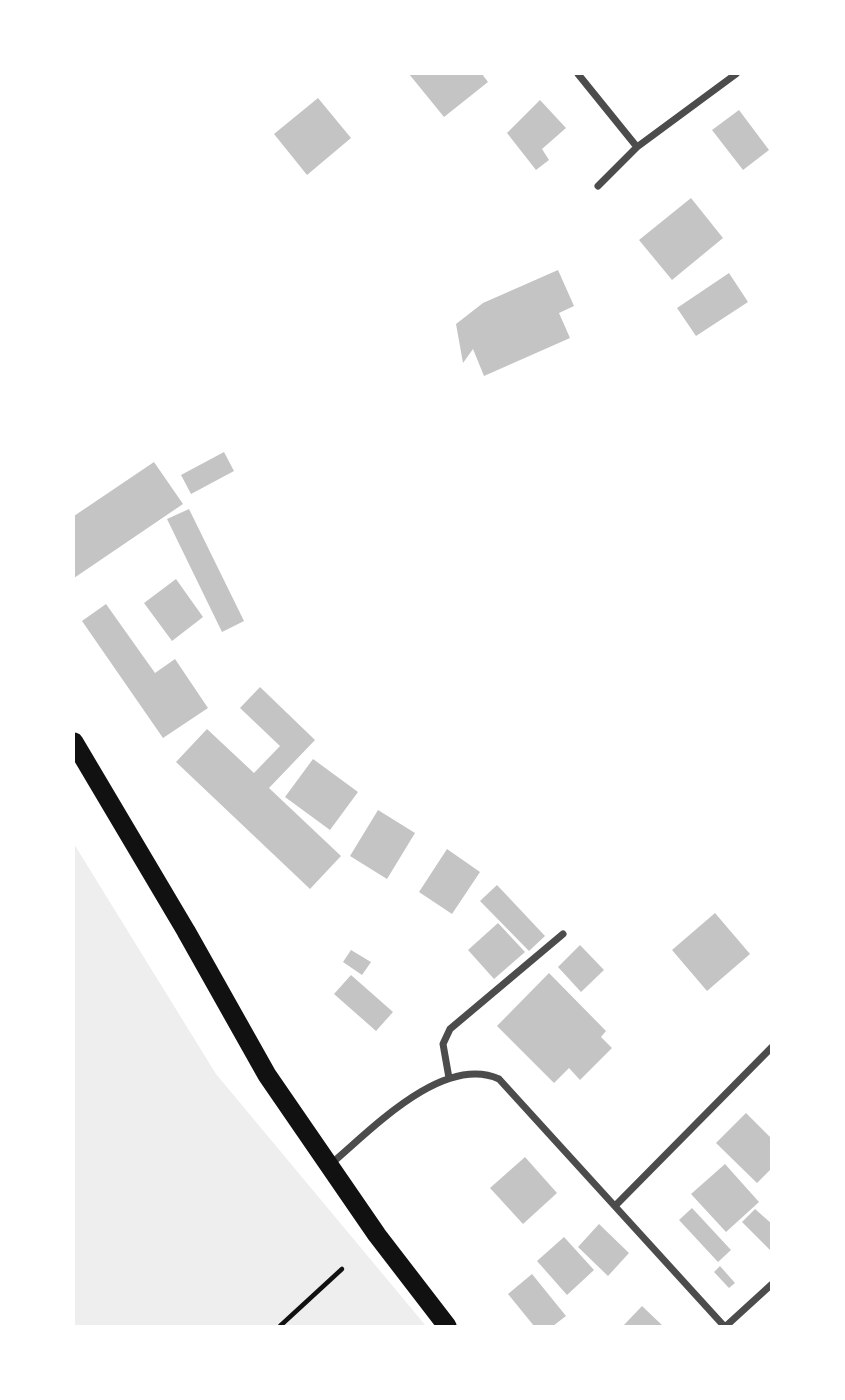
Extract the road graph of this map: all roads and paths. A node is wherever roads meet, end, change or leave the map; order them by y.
1 (578, 74) edge
2 (736, 74) edge
3 (637, 147) junction
4 (598, 186) dead end
5 (74, 742) edge
6 (563, 934) dead end
7 (772, 1047) edge
8 (449, 1078) junction
9 (328, 1166) junction
10 (615, 1206) junction
11 (342, 1269) dead end
12 (772, 1284) edge
13 (280, 1326) edge
14 (447, 1326) edge
15 (725, 1326) edge

1 - 3 street
2 - 3 street
3 - 4 street
5 - 9 highway
6 - 8 street
7 - 10 street
8 - 9 street
8 - 10 street
9 - 14 highway
10 - 15 street
11 - 13 path
12 - 15 street

